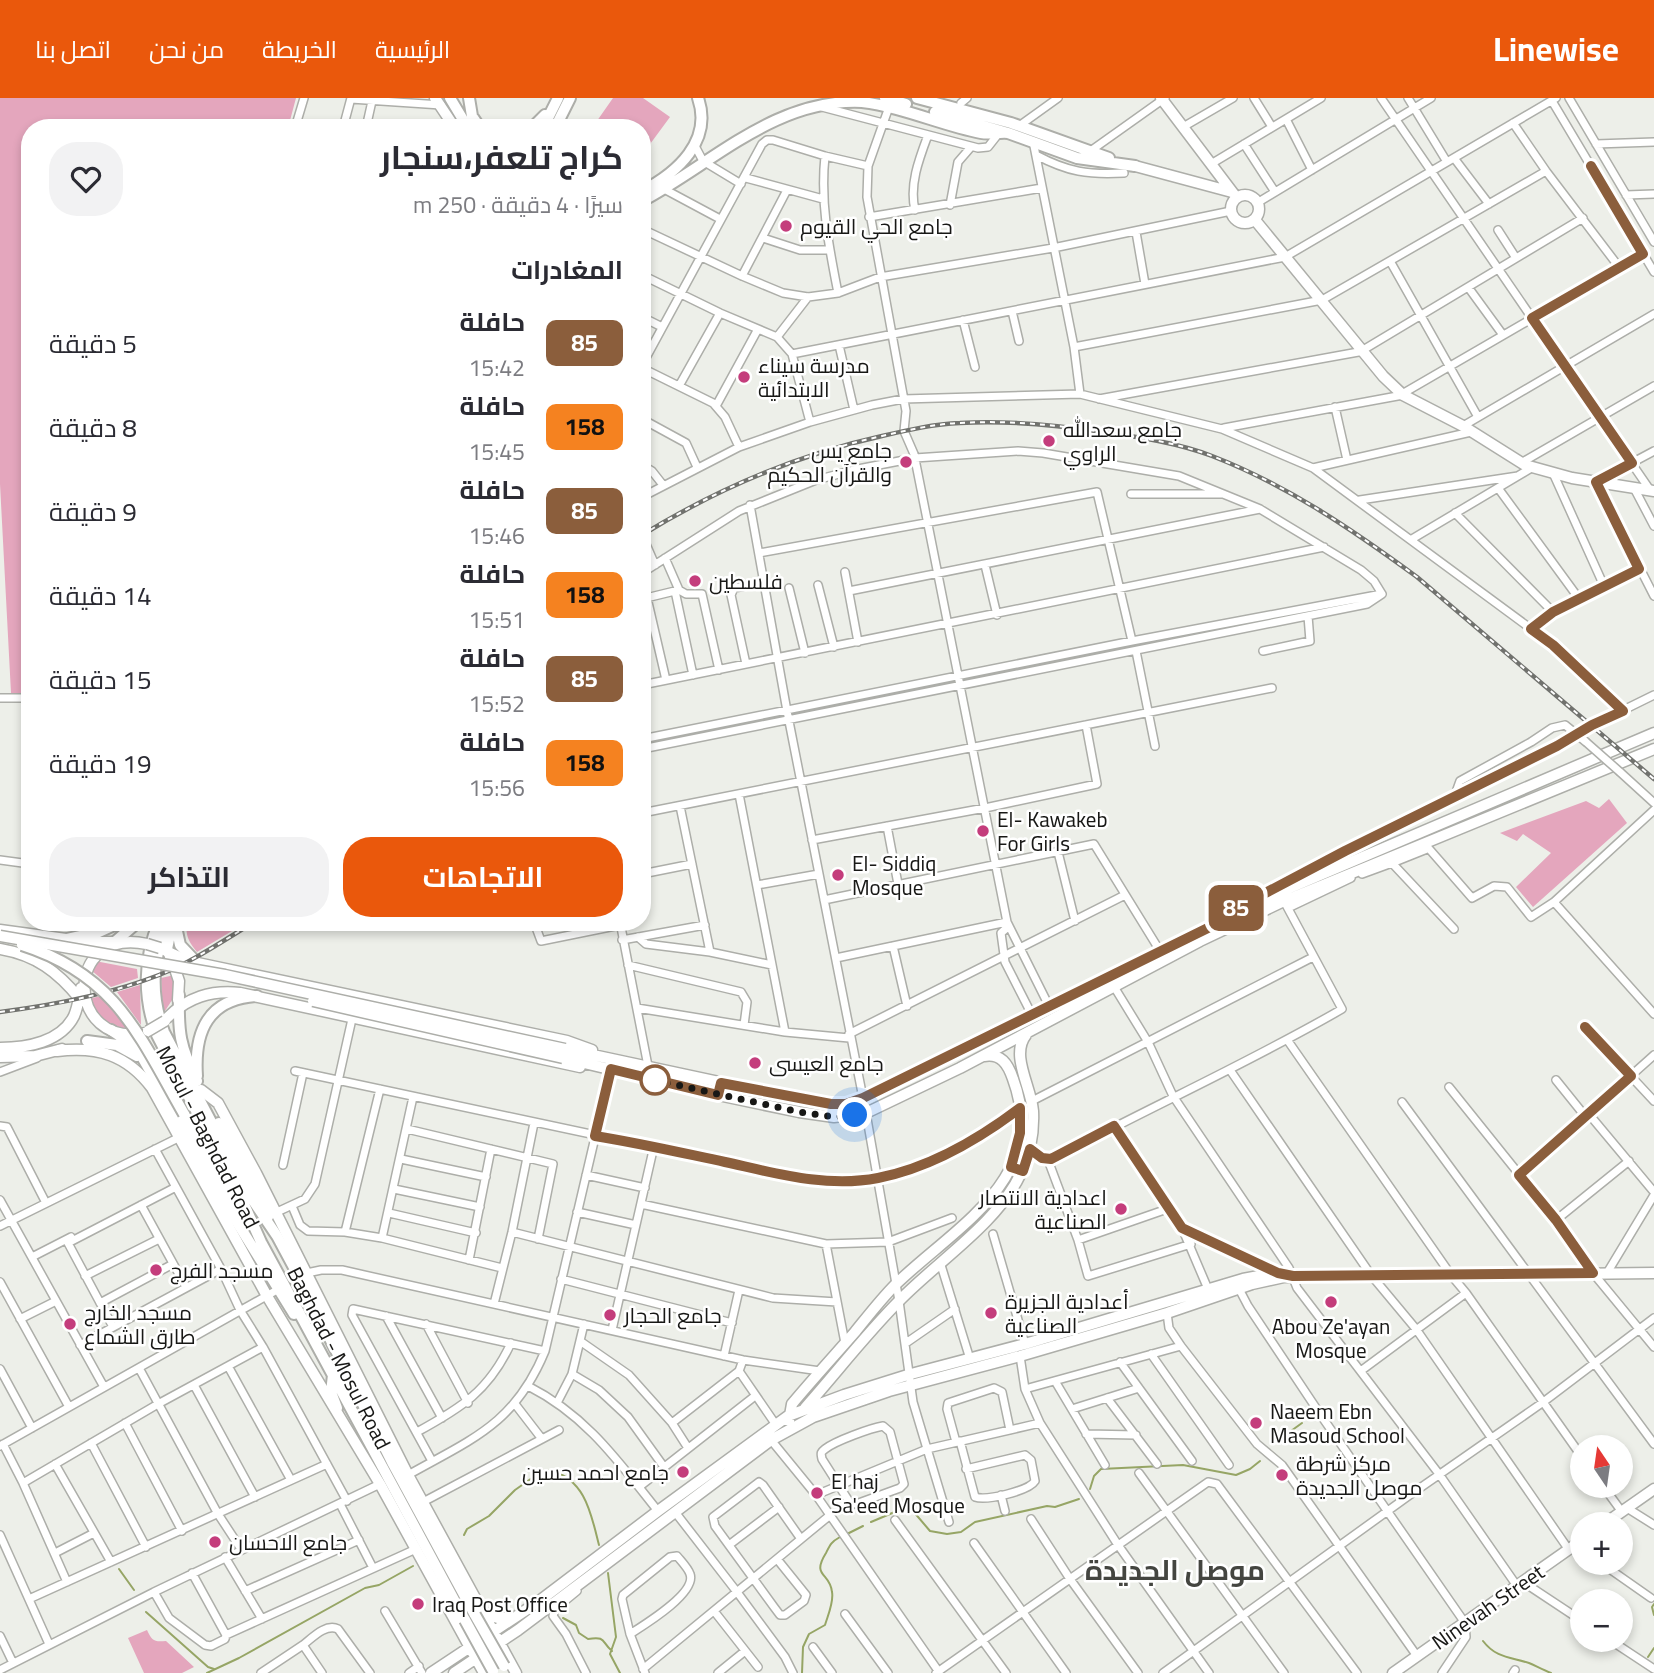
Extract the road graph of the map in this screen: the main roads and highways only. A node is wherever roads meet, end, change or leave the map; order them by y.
1 (450, 98) edge
2 (469, 98) edge
3 (570, 98) edge
4 (698, 98) edge
5 (917, 98) edge
6 (943, 98) edge
7 (1163, 99) edge
8 (964, 101) edge
9 (438, 102) edge
10 (556, 102) edge
11 (884, 102) edge
12 (449, 119) edge
13 (463, 119) edge
14 (474, 119) edge
15 (540, 119) edge
16 (548, 119) edge
17 (561, 119) edge
18 (1009, 129) junction
19 (1135, 166) junction
20 (651, 186) edge
21 (1234, 194) junction
22 (651, 196) edge
23 (1255, 220) junction
24 (1652, 491) edge
25 (1654, 731) edge
26 (1654, 752) edge
27 (0, 930) edge
28 (101, 931) edge
29 (129, 931) edge
30 (156, 931) edge
31 (167, 931) edge
32 (170, 931) edge
33 (175, 931) edge
34 (0, 936) edge
35 (67, 939) junction
36 (0, 942) edge
37 (116, 943) junction
38 (22, 946) junction
39 (0, 949) edge
40 (167, 954) junction
41 (198, 964) junction
42 (61, 977) junction
43 (84, 978) junction
44 (179, 995) junction
45 (257, 996) junction
46 (79, 998) junction
47 (178, 1007) junction
48 (94, 1016) junction
49 (166, 1019) junction
50 (67, 1026) junction
51 (1028, 1032) junction
52 (121, 1033) junction
53 (88, 1041) junction
54 (52, 1052) junction
55 (564, 1053) junction
56 (2, 1054) edge
57 (953, 1055) junction
58 (983, 1056) junction
59 (605, 1064) junction
60 (148, 1067) junction
61 (960, 1068) junction
62 (721, 1083) junction
63 (199, 1086) junction
64 (718, 1095) junction
65 (1011, 1167) junction
66 (1023, 1171) junction
67 (276, 1236) junction
68 (261, 1242) junction
69 (1654, 1273) edge
70 (303, 1274) junction
71 (1293, 1276) junction
72 (1237, 1285) junction
73 (272, 1293) junction
74 (316, 1343) junction
75 (350, 1362) junction
76 (333, 1375) junction
77 (911, 1379) junction
78 (356, 1389) junction
79 (337, 1408) junction
80 (803, 1416) junction
81 (789, 1422) junction
82 (1654, 1489) edge
83 (1622, 1512) edge
84 (1570, 1551) edge
85 (587, 1572) junction
86 (473, 1616) junction
87 (515, 1618) junction
88 (518, 1630) junction
89 (461, 1632) junction
90 (491, 1632) junction
91 (498, 1643) junction
92 (469, 1647) junction
93 (475, 1658) junction
94 (442, 1665) junction
95 (499, 1670) edge
96 (455, 1672) edge
97 (431, 1673) edge
98 (472, 1673) edge
99 (516, 1673) edge
100 (1393, 1673) edge

1 - 13 highway
2 - 14 highway
3 - 17 highway
4 - 20 highway
5 - 18 highway
6 - 8 highway
7 - 21 main road
8 - 18 highway
9 - 12 main road
10 - 15 highway
10 - 16 highway
11 - 18 highway
11 - 22 highway
18 - 19 highway
18 - 19 highway
19 - 21 main road
21 - 23 main road
21 - 23 main road
23 - 24 main road
25 - 57 main road
26 - 51 main road
27 - 35 main road
28 - 35 highway
29 - 37 highway
30 - 68 highway, Mosul - Baghdad Road
31 - 67 highway, Baghdad - Mosul Road
32 - 40 highway
33 - 41 highway
34 - 55 main road, bridge
35 - 37 main road
36 - 38 main road
37 - 40 main road, bridge
37 - 43 main road
38 - 55 main road, bridge
38 - 68 highway, bridge
39 - 42 main road
40 - 41 main road
40 - 44 main road
41 - 59 main road
42 - 46 main road
42 - 50 main road
43 - 46 main road
43 - 48 main road
44 - 47 highway
44 - 49 main road
45 - 47 main road
45 - 59 main road
45 - 63 highway
46 - 48 main road
46 - 50 main road
47 - 49 main road
47 - 63 highway
48 - 52 main road
49 - 52 main road, bridge
50 - 56 main road
51 - 58 main road
51 - 66 main road
52 - 53 main road
52 - 60 highway
53 - 54 main road
53 - 60 highway
54 - 56 main road
54 - 73 main road
55 - 59 main road
57 - 61 main road
57 - 62 main road
58 - 61 main road
58 - 65 main road
59 - 62 main road
59 - 64 main road
60 - 73 highway
61 - 64 main road
62 - 64 main road
63 - 67 highway
63 - 70 main road
65 - 66 main road
65 - 81 main road
66 - 80 main road
67 - 70 highway, Baghdad - Mosul Road
68 - 74 highway, Mosul - Baghdad Road
69 - 71 main road
70 - 75 main road
70 - 78 highway, Baghdad - Mosul Road
71 - 72 main road
71 - 72 main road
72 - 77 main road
72 - 77 main road
73 - 74 highway
73 - 79 main road
74 - 76 highway, Mosul - Baghdad Road
75 - 78 highway
75 - 86 main road
76 - 79 highway
76 - 86 highway, Mosul - Baghdad Road
77 - 80 main road
78 - 86 highway, Baghdad - Mosul Road
79 - 89 main road
80 - 81 main road
81 - 85 main road
81 - 85 main road
82 - 83 main road
84 - 100 main road, Ninevah Street
85 - 87 main road
85 - 88 main road
86 - 87 main road
86 - 90 main road
86 - 95 highway, Mosul - Baghdad Road, bridge
87 - 90 main road
88 - 91 main road
88 - 95 main road
89 - 92 main road
89 - 94 main road
90 - 91 main road
90 - 92 main road
91 - 93 main road
91 - 95 main road
92 - 93 main road
92 - 94 main road
93 - 95 main road
93 - 96 main road
94 - 97 main road
95 - 99 main road
96 - 98 main road

